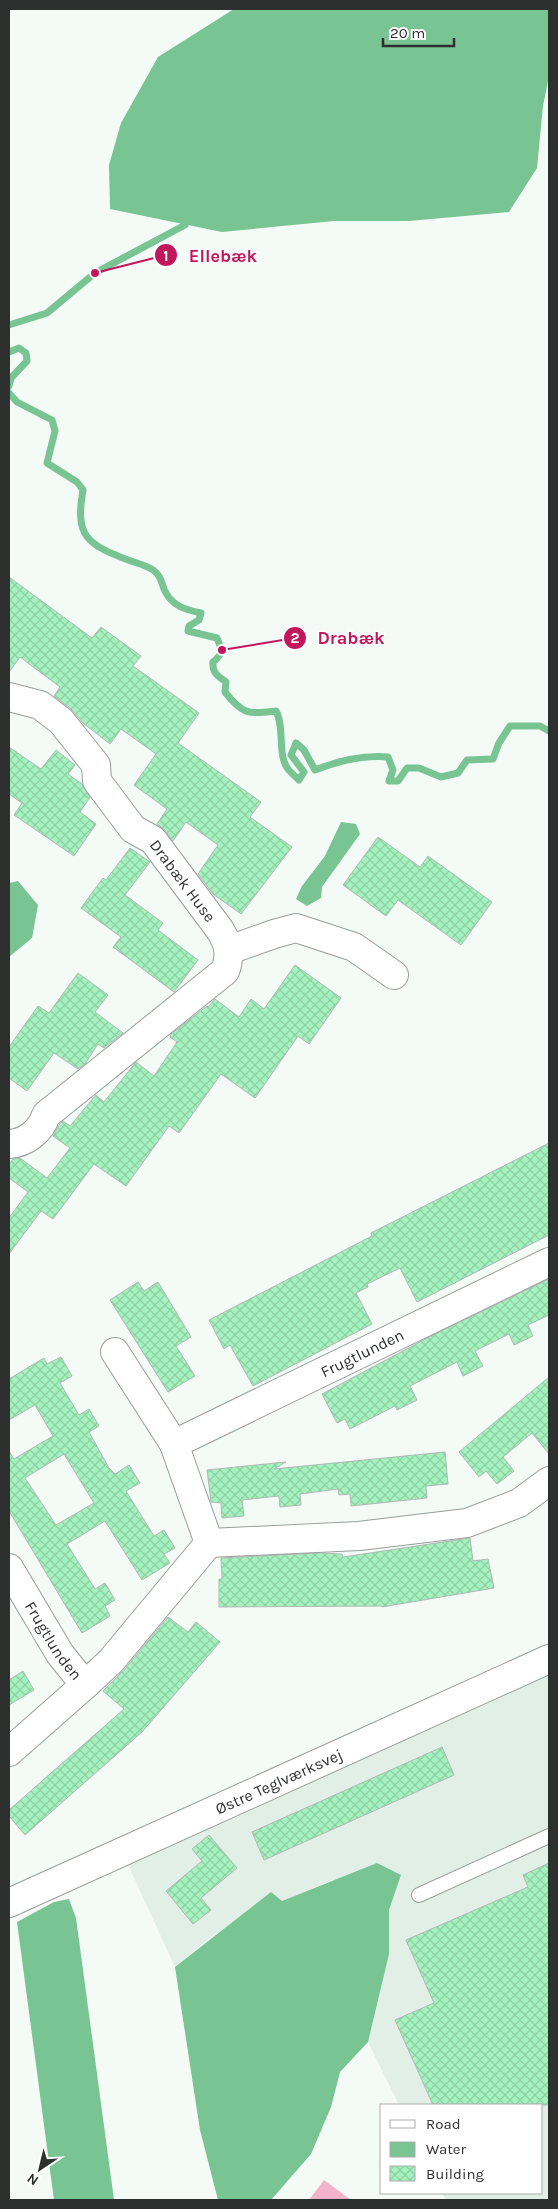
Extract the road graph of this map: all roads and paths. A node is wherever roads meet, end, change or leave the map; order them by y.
1 (9, 697) edge
2 (229, 950) junction
3 (394, 975) dead end
4 (9, 1144) edge
5 (549, 1262) edge
6 (115, 1352) dead end
7 (174, 1444) junction
8 (549, 1481) edge
9 (209, 1543) junction
10 (9, 1568) edge
11 (549, 1659) edge
12 (84, 1685) junction
13 (9, 1752) edge
14 (549, 1836) edge
15 (420, 1895) dead end
16 (9, 1903) edge

1 - 2 street, Drabæk Huse
2 - 3 street
2 - 4 street
5 - 7 street, Frugtlunden
6 - 7 street
7 - 9 street
8 - 9 street
9 - 12 street, Frugtlunden
10 - 12 street, Frugtlunden
11 - 16 street, Østre Teglværksvej
12 - 13 street, Frugtlunden
14 - 15 lane

